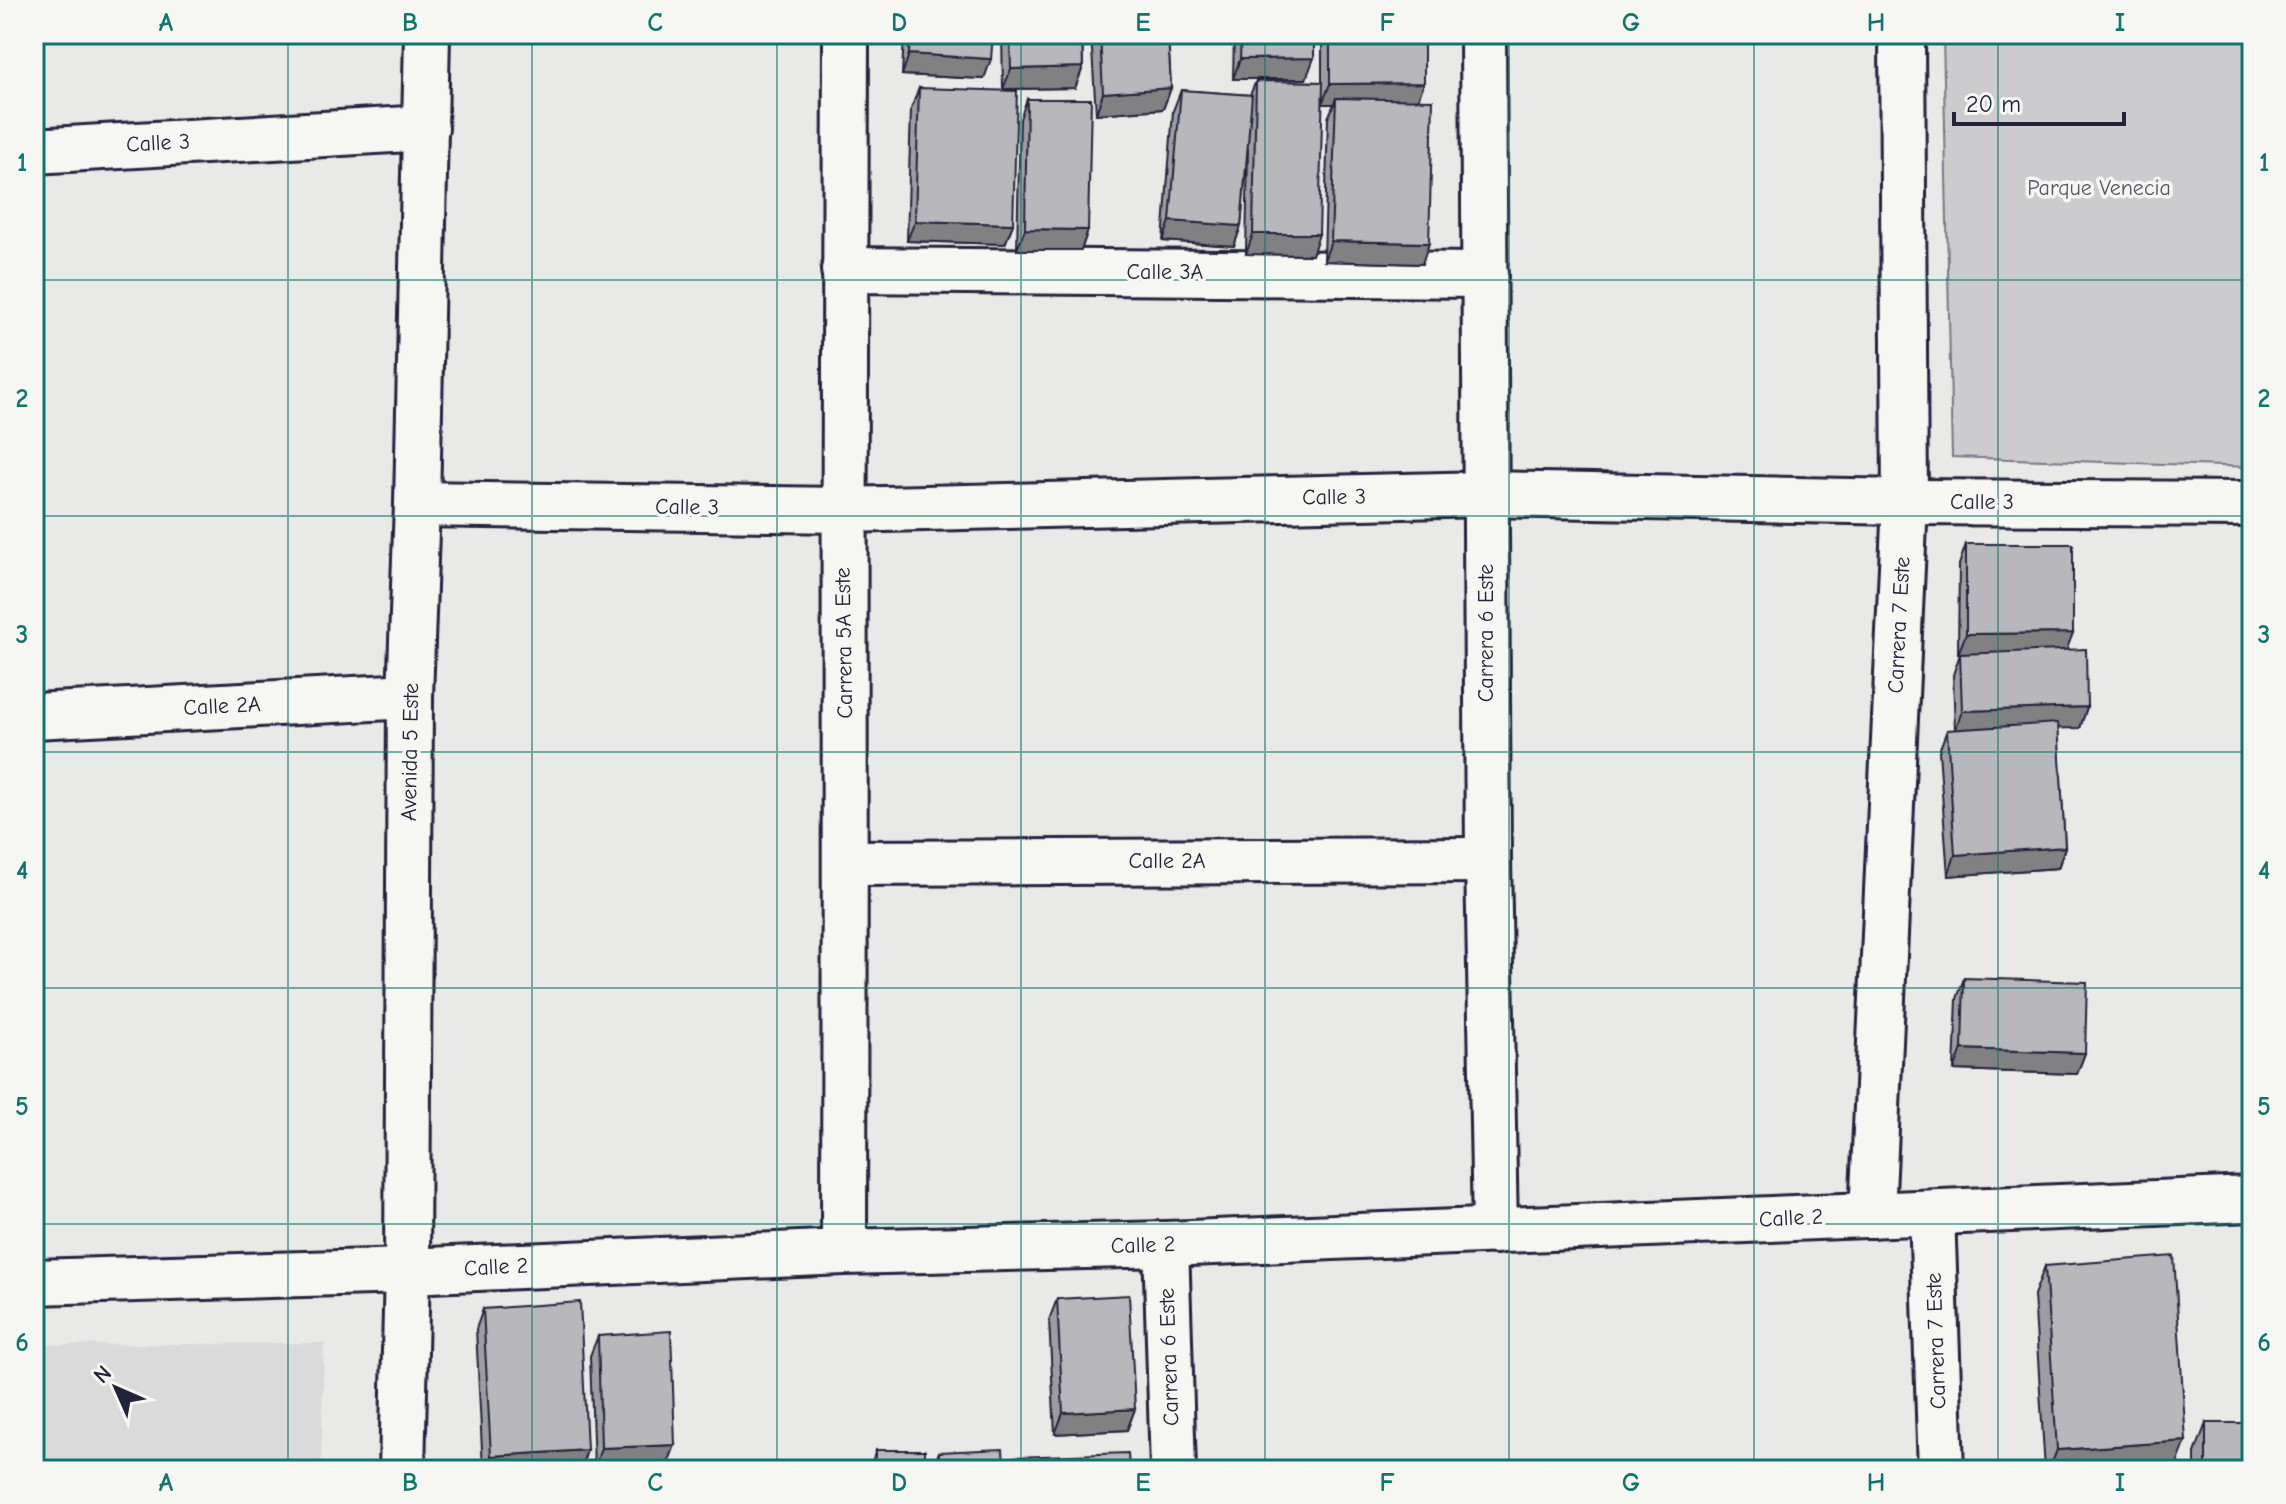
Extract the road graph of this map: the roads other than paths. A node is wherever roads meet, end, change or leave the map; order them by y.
1 (427, 34) edge
2 (846, 34) edge
3 (1483, 34) edge
4 (1902, 34) edge
5 (426, 128) junction
6 (34, 151) edge
7 (844, 270) junction
8 (1485, 275) junction
9 (1485, 494) junction
10 (1905, 502) junction
11 (417, 504) junction
12 (2252, 504) edge
13 (843, 510) junction
14 (410, 696) junction
15 (34, 716) edge
16 (1488, 860) junction
17 (846, 863) junction
18 (2252, 1199) edge
19 (1932, 1213) junction
20 (1872, 1215) junction
21 (1495, 1231) junction
22 (1166, 1244) junction
23 (844, 1252) junction
24 (407, 1271) junction
25 (34, 1282) edge
26 (402, 1470) edge
27 (1173, 1470) edge
28 (1941, 1470) edge

1 - 5 street, Avenida 5 Este
2 - 7 street, Carrera 5A Este
3 - 8 street, Carrera 6 Este
4 - 10 street, Carrera 7 Este
5 - 6 street, Calle 3
5 - 11 street, Avenida 5 Este
7 - 8 street, Calle 3A
7 - 13 street, Carrera 5A Este
8 - 9 street, Carrera 6 Este
9 - 10 street, Calle 3
9 - 13 street, Calle 3
9 - 16 street, Carrera 6 Este
10 - 12 street, Calle 3
10 - 20 street, Carrera 7 Este
11 - 13 street, Calle 3
11 - 14 street, Avenida 5 Este
13 - 17 street, Carrera 5A Este
14 - 15 street, Calle 2A
14 - 24 street, Avenida 5 Este
16 - 17 street, Calle 2A
16 - 21 street, Carrera 6 Este
17 - 23 street, Carrera 5A Este
18 - 19 street, Calle 2
19 - 20 street, Calle 2
19 - 28 street, Carrera 7 Este
20 - 21 street, Calle 2
21 - 22 street, Calle 2
22 - 23 street, Calle 2
22 - 27 street, Carrera 6 Este
23 - 24 street, Calle 2
24 - 25 street, Calle 2
24 - 26 street, Avenida 5 Este

